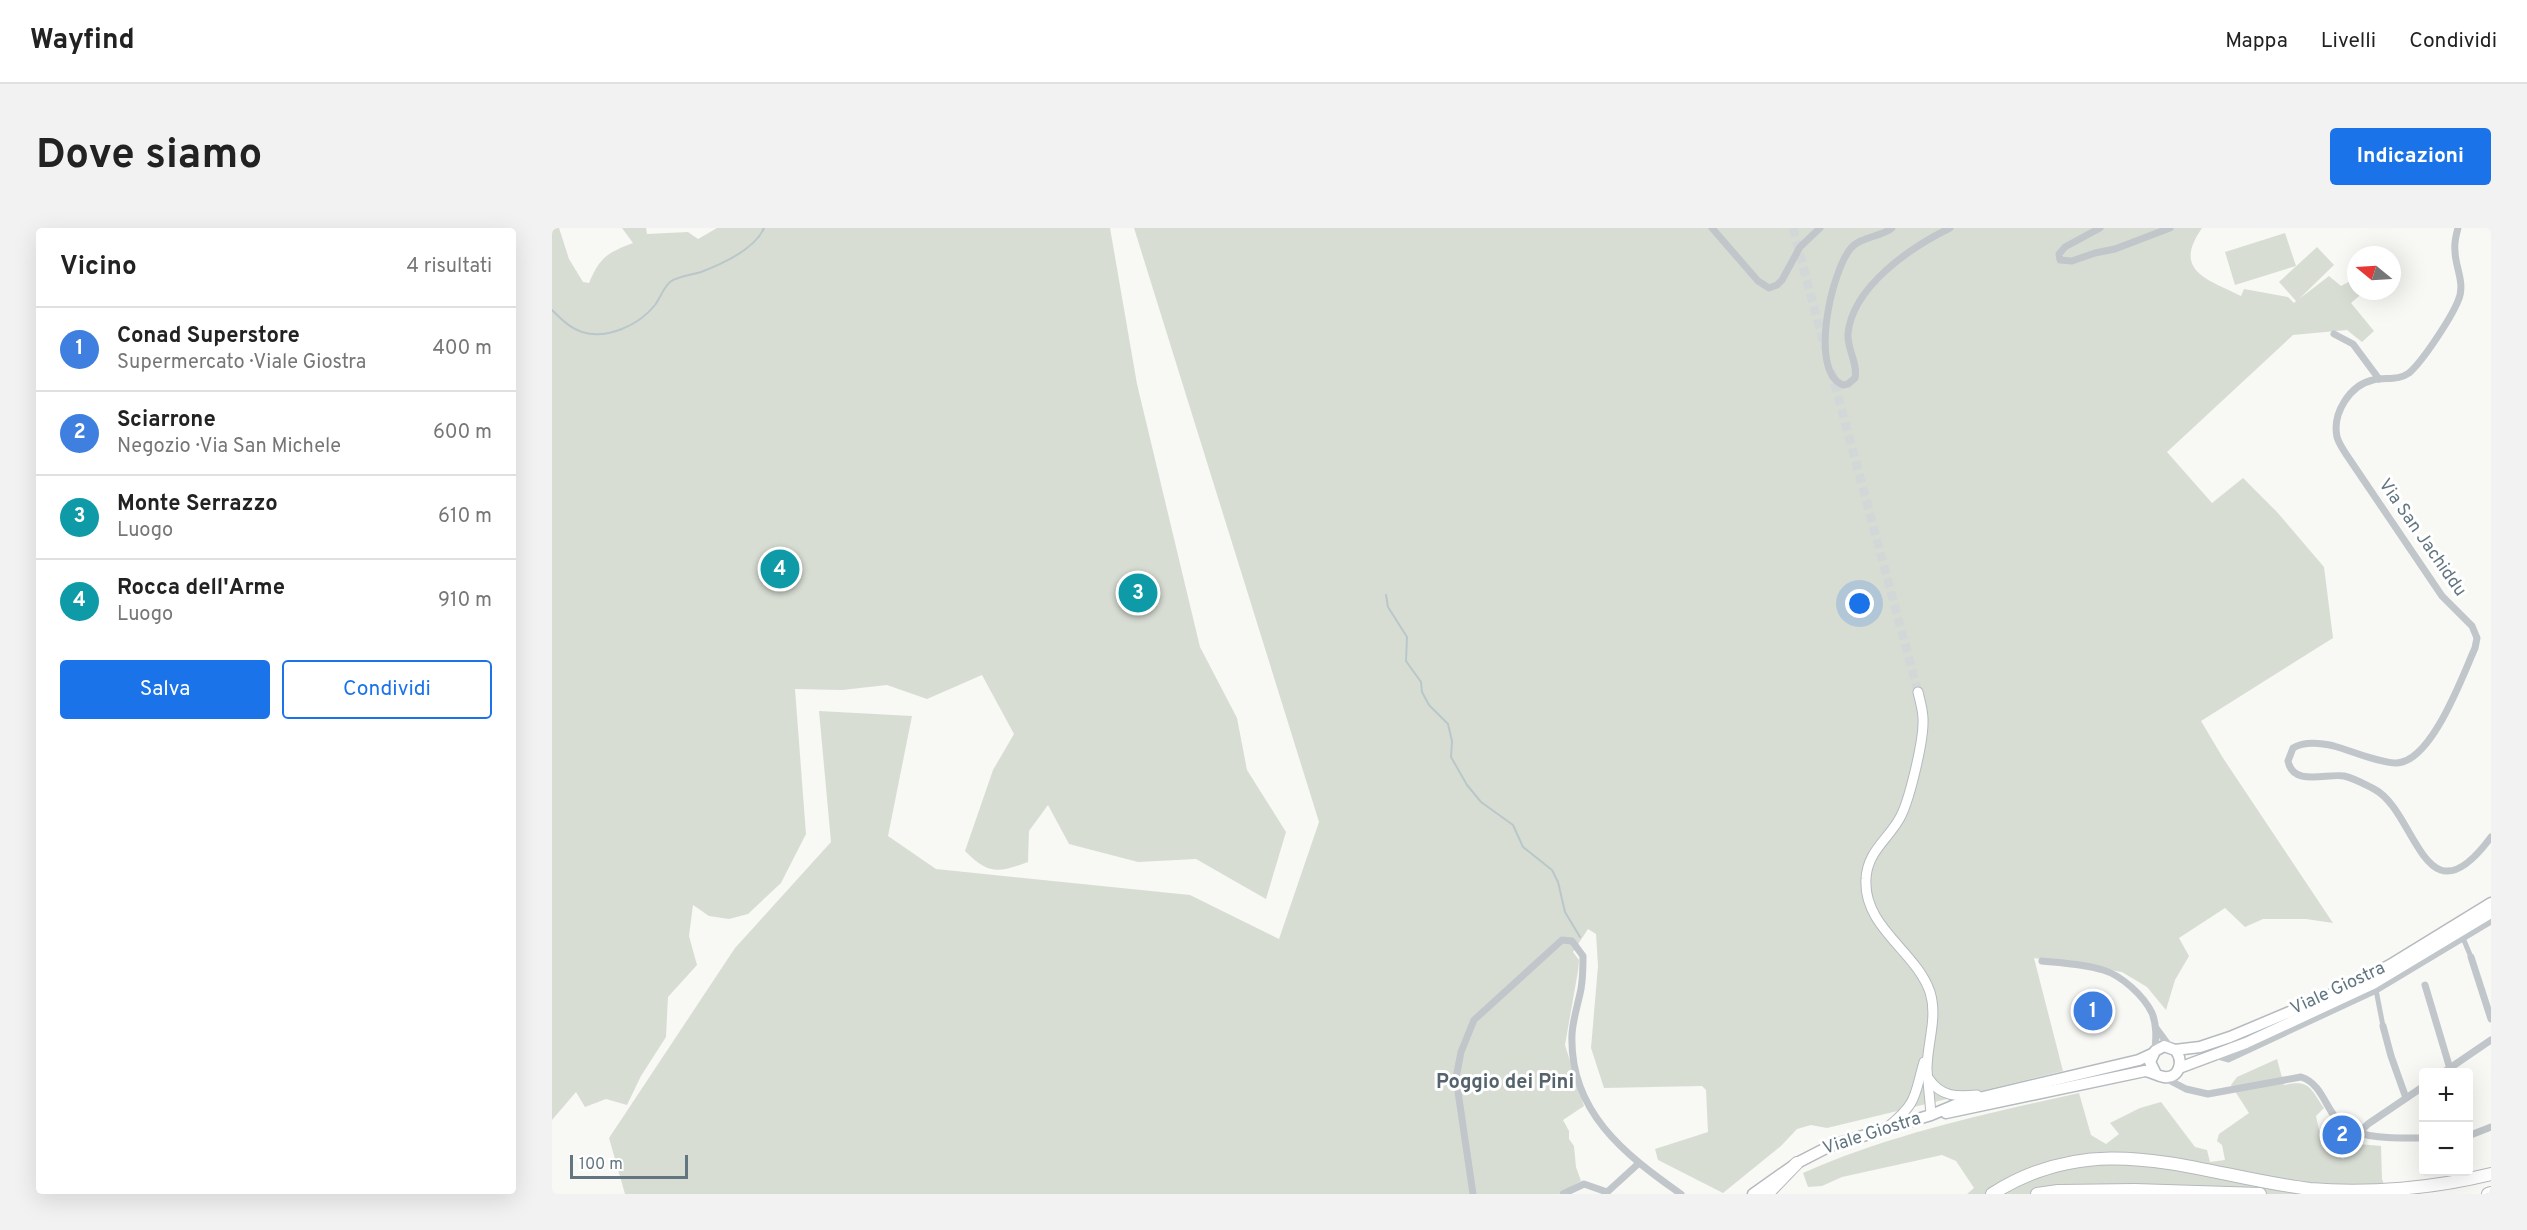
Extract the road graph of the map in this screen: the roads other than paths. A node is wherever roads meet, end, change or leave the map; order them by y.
1 (1712, 228) edge
2 (1820, 228) edge
3 (1892, 228) edge
4 (1950, 228) edge
5 (2100, 228) edge
6 (2170, 228) edge
7 (2458, 228) edge
8 (2334, 334) dead end
9 (2379, 379) junction
10 (1918, 692) tunnel mouth
11 (2491, 837) edge
12 (2491, 903) edge
13 (2491, 913) edge
14 (2491, 921) edge
15 (2463, 938) junction
16 (2471, 957) joint
17 (2042, 961) dead end
18 (2425, 985) dead end
19 (2376, 990) junction
20 (2491, 1019) edge
21 (2383, 1026) joint
22 (2156, 1028) junction
23 (2491, 1040) edge
24 (1929, 1045) junction
25 (2173, 1048) junction
26 (2154, 1052) junction
27 (2212, 1054) junction
28 (2448, 1068) edge
29 (2453, 1068) edge
30 (2179, 1070) junction
31 (2160, 1075) junction
32 (1929, 1078) junction
33 (1919, 1088) junction
34 (2186, 1089) junction
35 (2419, 1089) edge
36 (2004, 1093) junction
37 (2406, 1098) junction
38 (1930, 1115) junction
39 (1889, 1127) junction
40 (2491, 1127) edge
41 (2360, 1132) junction
42 (2473, 1133) edge
43 (2419, 1138) edge
44 (1797, 1163) junction
45 (1638, 1164) junction
46 (2491, 1173) edge
47 (1606, 1193) edge
48 (2382, 1193) edge
49 (1473, 1194) edge
50 (1563, 1194) edge
51 (1681, 1194) edge
52 (1754, 1194) edge
53 (1767, 1194) edge
54 (1992, 1194) edge
55 (2037, 1194) edge
56 (2260, 1194) edge

1 - 2 street
3 - 4 street
5 - 6 street
7 - 9 street, Via San Jachiddu
8 - 9 street
9 - 11 street, Via San Jachiddu
10 - 24 main road
12 - 25 main road, Viale Giostra
13 - 27 main road, Viale Giostra
14 - 15 street
15 - 16 street
15 - 19 street
16 - 20 street
17 - 22 street
18 - 28 street
19 - 21 street
19 - 27 street
21 - 37 street
22 - 25 street
22 - 26 street
23 - 29 street
24 - 32 main road
24 - 33 main road
25 - 26 main road
25 - 30 main road
26 - 31 main road
26 - 36 main road, Viale Giostra
27 - 30 main road, Viale Giostra
30 - 31 main road
30 - 34 street
31 - 34 street
31 - 38 main road, Viale Giostra
32 - 36 main road
32 - 38 main road
33 - 38 main road
33 - 39 main road
34 - 41 street
35 - 37 street
36 - 38 main road, Viale Giostra
37 - 41 street
38 - 39 main road, Viale Giostra
39 - 44 main road, Viale Giostra
40 - 42 street
41 - 43 street
44 - 52 main road, Viale Giostra
44 - 53 highway
45 - 47 street
45 - 49 street
45 - 51 street
46 - 48 highway
47 - 50 street
48 - 54 highway
55 - 56 highway

